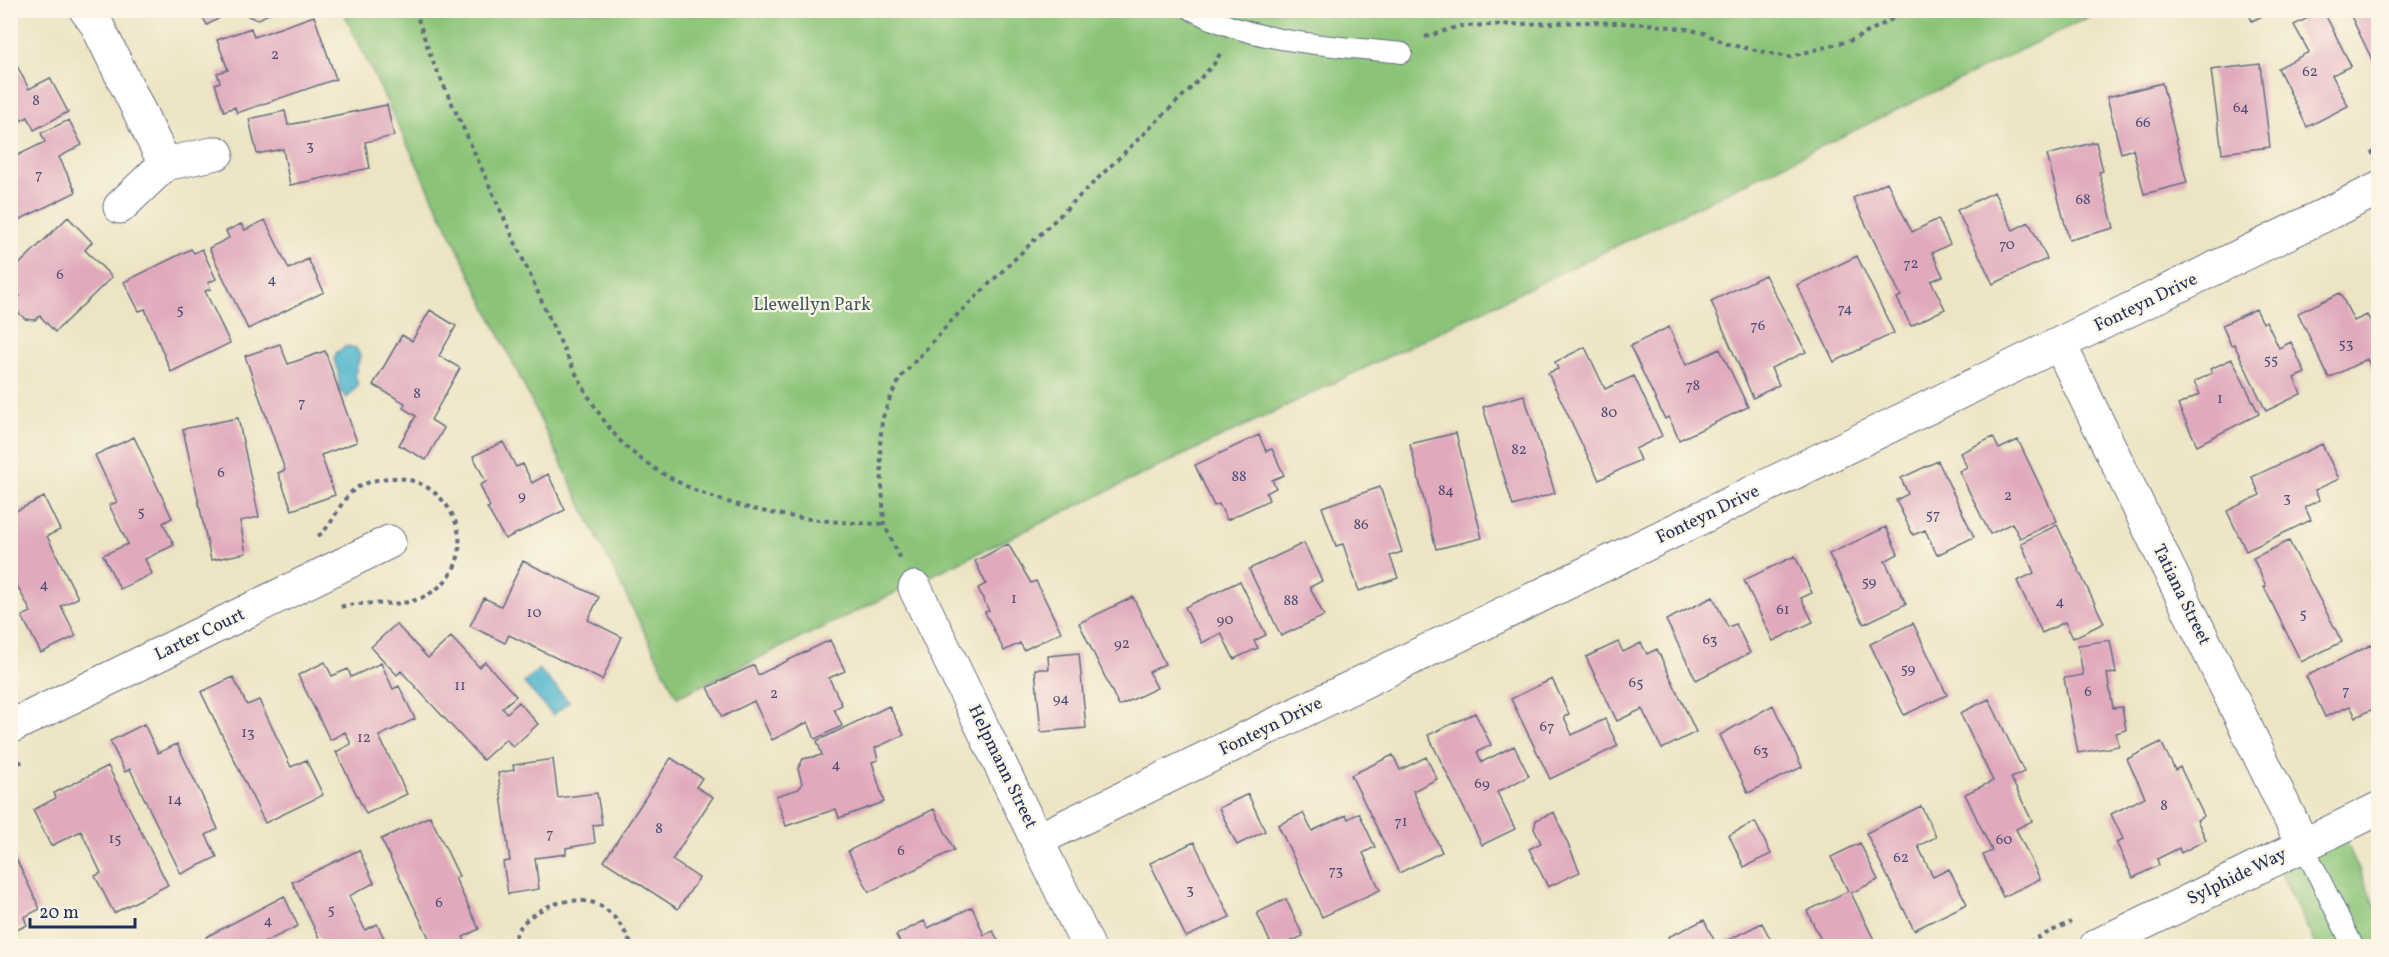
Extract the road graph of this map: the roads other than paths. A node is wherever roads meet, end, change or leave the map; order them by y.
1 (87, 10) edge
2 (1192, 10) edge
3 (1402, 53) road end
4 (217, 153) dead end
5 (165, 164) junction
6 (2379, 189) edge
7 (120, 207) dead end
8 (2060, 345) junction
9 (389, 542) dead end
10 (909, 576) road end
11 (10, 727) edge
12 (2379, 809) edge
13 (1037, 840) junction
14 (2303, 845) junction
15 (1088, 946) edge
16 (2096, 946) edge
17 (2353, 946) edge

1 - 5 street
2 - 3 lane
4 - 5 street
5 - 7 street
6 - 8 street, Fonteyn Drive
8 - 13 street, Fonteyn Drive
8 - 14 street, Tatiana Street
9 - 11 street, Larter Court
10 - 13 street, Helpmann Street
12 - 14 street, Sylphide Way
13 - 15 street, Helpmann Street
14 - 16 street, Sylphide Way
14 - 17 lane

